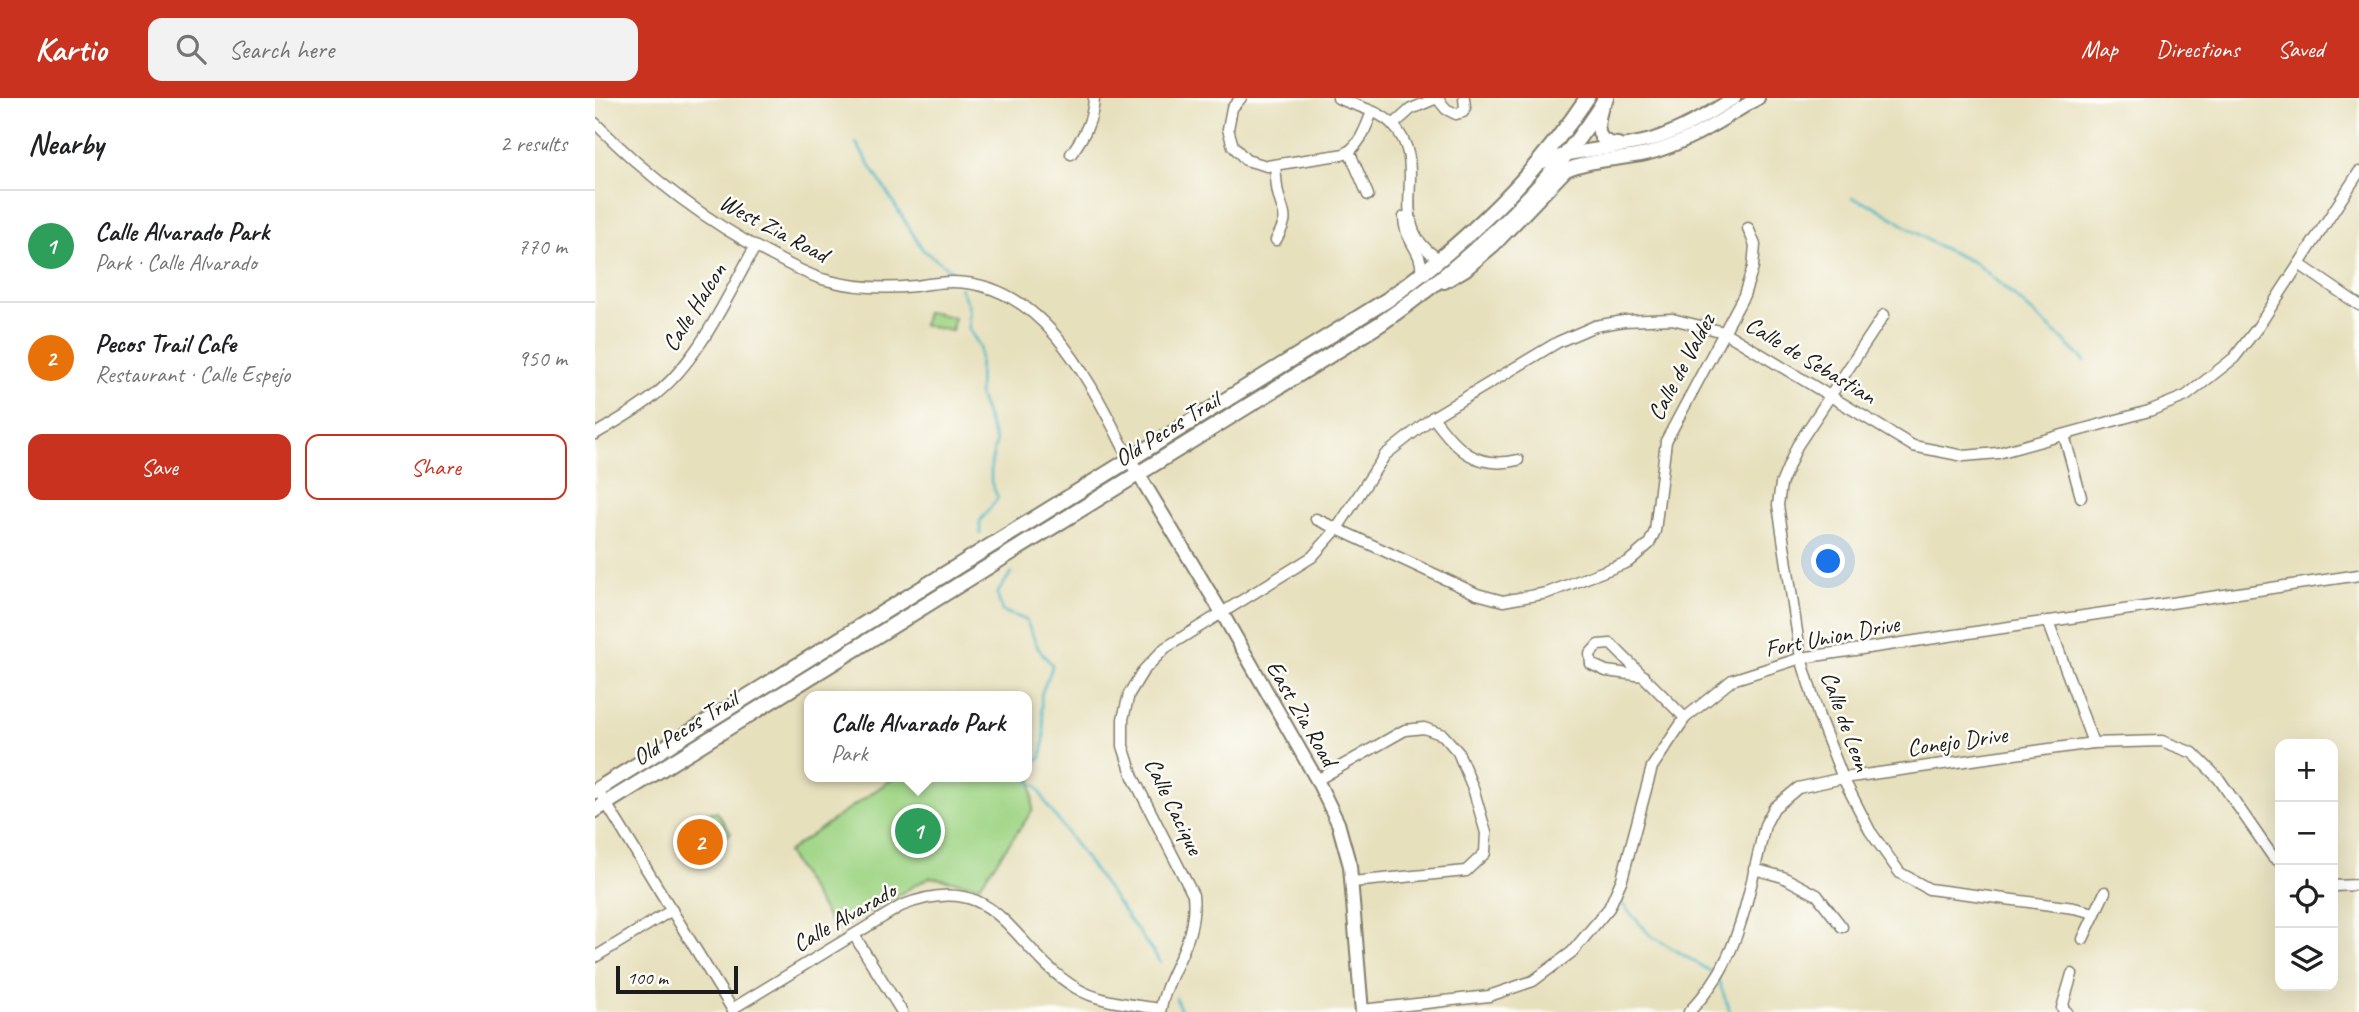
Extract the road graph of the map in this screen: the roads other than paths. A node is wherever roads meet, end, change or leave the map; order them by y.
1 (1094, 98) edge
2 (1241, 98) edge
3 (1437, 98) edge
4 (1464, 98) edge
5 (1587, 98) edge
6 (1734, 98) edge
7 (1758, 98) edge
8 (1343, 99) edge
9 (1605, 100) edge
10 (1372, 112) junction
11 (595, 123) edge
12 (1393, 125) junction
13 (1636, 143) junction
14 (1349, 151) junction
15 (1567, 153) junction
16 (1071, 154) dead end
17 (1537, 164) junction
18 (1275, 165) junction
19 (2359, 172) edge
20 (1368, 195) dead end
21 (1409, 200) junction
22 (1748, 228) dead end
23 (1276, 240) dead end
24 (755, 247) junction
25 (1441, 260) junction
26 (2299, 264) junction
27 (1421, 275) junction
28 (1417, 299) junction
29 (2359, 305) edge
30 (1884, 315) dead end
31 (1380, 324) junction
32 (1724, 332) junction
33 (1830, 397) junction
34 (1433, 417) junction
35 (595, 434) edge
36 (2064, 435) junction
37 (1130, 460) junction
38 (1518, 460) dead end
39 (1139, 474) junction
40 (2081, 497) dead end
41 (1316, 519) dead end
42 (1336, 530) junction
43 (2359, 575) edge
44 (1221, 613) junction
45 (2048, 621) junction
46 (1801, 658) junction
47 (1644, 676) junction
48 (1685, 718) junction
49 (2093, 743) junction
50 (1843, 778) junction
51 (1317, 780) junction
52 (596, 791) edge
53 (601, 807) edge
54 (2275, 858) edge
55 (1754, 869) junction
56 (1352, 882) junction
57 (2338, 886) edge
58 (2359, 886) edge
59 (2105, 892) dead end
60 (671, 910) junction
61 (2095, 913) junction
62 (1842, 927) dead end
63 (855, 935) junction
64 (2083, 939) dead end
65 (595, 957) edge
66 (2072, 974) dead end
67 (733, 1010) edge
68 (1160, 1010) edge
69 (1362, 1011) edge
70 (902, 1012) edge
71 (1689, 1012) edge
72 (2067, 1012) edge

1 - 16 street
2 - 18 street
3 - 4 street
3 - 12 street
5 - 17 main road
6 - 13 main road, Old Pecos Trail
7 - 28 main road, Old Pecos Trail
8 - 10 street
9 - 13 main road
9 - 15 main road
10 - 12 street
10 - 14 street
11 - 24 street, West Zia Road
12 - 21 street
13 - 15 main road, Old Pecos Trail
14 - 18 street
14 - 20 street
15 - 17 main road, Old Pecos Trail
15 - 28 main road
17 - 25 main road, Old Pecos Trail
18 - 23 street
19 - 26 street, Calle de Sebastian
21 - 25 street
21 - 27 street
22 - 32 street, Calle de Valdez
24 - 35 street, Calle Halcon
24 - 37 street, West Zia Road
25 - 27 main road, Old Pecos Trail
25 - 31 main road
26 - 29 street
26 - 36 street, Calle de Sebastian
27 - 37 main road, Old Pecos Trail
28 - 31 main road, Old Pecos Trail
30 - 33 street, Calle de Leon
31 - 39 main road, Old Pecos Trail
32 - 33 street, Calle de Sebastian
32 - 34 street, Calle de Sebastian
32 - 42 street, Calle de Valdez
33 - 36 street, Calle de Sebastian
33 - 46 street, Calle de Leon
34 - 38 street
34 - 42 street, Calle de Sebastian
36 - 40 street
37 - 39 main road, East Zia Road
37 - 52 main road, Old Pecos Trail
39 - 44 main road, East Zia Road
39 - 53 main road, Old Pecos Trail
41 - 42 street, Calle de Valdez
42 - 44 street, Calle de Sebastian
43 - 45 street, Fort Union Drive
44 - 51 main road, East Zia Road
44 - 68 street, Calle Cacique
45 - 46 street, Fort Union Drive
45 - 49 street
46 - 48 street, Fort Union Drive
46 - 50 street, Calle de Leon
47 - 47 street
47 - 48 street
48 - 69 street, Fort Union Drive
49 - 50 street, Conejo Drive
49 - 54 street, Conejo Drive
50 - 55 street, Conejo Drive
50 - 61 street, Calle de Leon
51 - 56 main road, East Zia Road
51 - 56 street
52 - 53 street
53 - 60 street
55 - 62 street
55 - 71 street, Conejo Drive
56 - 69 main road, East Zia Road
57 - 58 street
59 - 61 street
60 - 65 street
60 - 67 street
61 - 64 street
63 - 67 street, Calle Alvarado
63 - 68 street, Calle Alvarado
63 - 70 street
66 - 72 street

